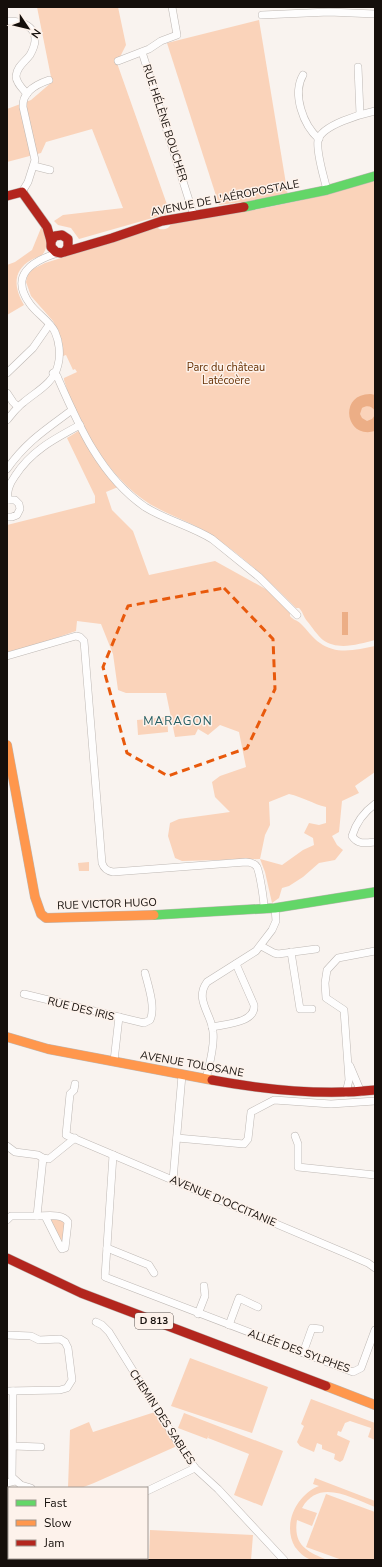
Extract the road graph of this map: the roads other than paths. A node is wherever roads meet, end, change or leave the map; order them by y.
1 (172, 7) edge
2 (375, 14) edge
3 (262, 15) dead end
4 (7, 21) edge
5 (142, 52) junction
6 (118, 60) dead end
7 (358, 68) dead end
8 (303, 75) dead end
9 (49, 80) dead end
10 (27, 94) junction
11 (375, 111) edge
12 (360, 114) junction
13 (319, 139) junction
14 (34, 166) junction
15 (50, 170) dead end
16 (375, 176) edge
17 (327, 190) junction
18 (22, 192) junction
19 (7, 196) edge
20 (194, 216) junction
21 (47, 227) junction
22 (59, 234) junction
23 (68, 239) junction
24 (51, 241) junction
25 (80, 247) junction
26 (61, 252) junction
27 (50, 325) junction
28 (7, 373) edge
29 (54, 374) junction
30 (7, 393) edge
31 (18, 407) junction
32 (72, 410) junction
33 (7, 420) edge
34 (80, 425) junction
35 (7, 469) edge
36 (7, 500) edge
37 (7, 516) edge
38 (297, 615) dead end
39 (7, 656) edge
40 (7, 745) edge
41 (375, 804) edge
42 (375, 842) edge
43 (375, 892) edge
44 (264, 908) junction
45 (275, 908) junction
46 (261, 946) junction
47 (316, 949) dead end
48 (375, 951) edge
49 (291, 952) junction
50 (236, 964) junction
51 (145, 973) dead end
52 (24, 994) dead end
53 (312, 1009) dead end
54 (119, 1017) junction
55 (212, 1027) junction
56 (7, 1037) edge
57 (346, 1059) junction
58 (114, 1061) junction
59 (182, 1075) junction
60 (206, 1079) junction
61 (75, 1084) dead end
62 (375, 1090) edge
63 (361, 1092) junction
64 (346, 1093) junction
65 (375, 1101) edge
66 (295, 1136) dead end
67 (74, 1138) junction
68 (177, 1138) junction
69 (7, 1146) edge
70 (114, 1155) junction
71 (43, 1158) junction
72 (375, 1174) edge
73 (173, 1180) junction
74 (37, 1216) junction
75 (45, 1216) junction
76 (7, 1220) edge
77 (107, 1248) junction
78 (7, 1259) edge
79 (375, 1259) edge
80 (374, 1266) edge
81 (154, 1273) dead end
82 (204, 1286) dead end
83 (258, 1307) dead end
84 (198, 1314) junction
85 (96, 1322) dead end
86 (229, 1325) junction
87 (320, 1329) dead end
88 (375, 1330) edge
89 (7, 1335) edge
90 (303, 1353) junction
91 (10, 1391) edge
92 (375, 1405) edge
93 (10, 1438) edge
94 (13, 1446) junction
95 (41, 1447) dead end
96 (195, 1468) junction
97 (15, 1481) junction
98 (7, 1483) edge
99 (28, 1487) edge
100 (148, 1491) edge
101 (284, 1560) edge

1 - 5 street
2 - 3 street
4 - 10 street
5 - 6 street
5 - 20 street, RUE HÉLÈNE BOUCHER
7 - 12 street
8 - 13 street
9 - 10 street
10 - 14 street
11 - 12 street
12 - 13 street
13 - 17 street
14 - 15 street
14 - 18 street
16 - 17 street, AVENUE DE L'AÉROPOSTALE
17 - 20 street, AVENUE DE L'AÉROPOSTALE
18 - 19 street
18 - 21 street
20 - 25 street, AVENUE DE L'AÉROPOSTALE
21 - 22 street
21 - 24 street
22 - 23 street
22 - 24 street
23 - 25 street
23 - 26 street
24 - 26 street
25 - 26 street, AVENUE DE L'AÉROPOSTALE
26 - 27 street, AVENUE DE L'AÉROPOSTALE
27 - 28 street
27 - 29 street, AVENUE DE L'AÉROPOSTALE
29 - 31 street
29 - 32 street
30 - 31 street
31 - 33 street
32 - 34 street
32 - 35 street
34 - 36 street
34 - 38 street
36 - 37 street
39 - 44 street
40 - 44 street, RUE VICTOR HUGO
41 - 42 street
43 - 45 street, RUE VICTOR HUGO
44 - 45 street, RUE VICTOR HUGO
45 - 46 street
46 - 49 street
46 - 50 street
47 - 49 street
48 - 57 street
49 - 53 street
50 - 55 street
50 - 55 street
51 - 54 street
52 - 54 street, RUE DES IRIS
54 - 58 street, RUE DES IRIS
55 - 60 street
56 - 58 street, AVENUE TOLOSANE
57 - 63 street
57 - 64 street
58 - 59 street, AVENUE TOLOSANE
59 - 60 street, AVENUE TOLOSANE
59 - 68 street
60 - 64 street, AVENUE TOLOSANE
61 - 67 street
62 - 63 street, AVENUE TOLOSANE
63 - 64 street, AVENUE TOLOSANE
65 - 68 street
66 - 72 street
67 - 70 street, AVENUE D'OCCITANIE
67 - 71 street
68 - 73 street
69 - 71 street
70 - 73 street, AVENUE D'OCCITANIE
70 - 77 street
71 - 74 street
73 - 80 street, AVENUE D'OCCITANIE
74 - 75 street
74 - 76 street
75 - 75 street
77 - 81 street
77 - 84 street, ALLÉE DES SYLPHES
78 - 92 street, D 813
79 - 80 street, AVENUE D'OCCITANIE
82 - 84 street
83 - 86 street
84 - 86 street, ALLÉE DES SYLPHES
85 - 96 street, CHEMIN DES SABLES
86 - 90 street, ALLÉE DES SYLPHES
87 - 90 street
88 - 90 street, ALLÉE DES SYLPHES
89 - 91 street
91 - 93 street
93 - 94 street
94 - 95 street
94 - 97 street
96 - 100 street
96 - 101 street, CHEMIN DES SABLES
97 - 98 street
97 - 99 street

